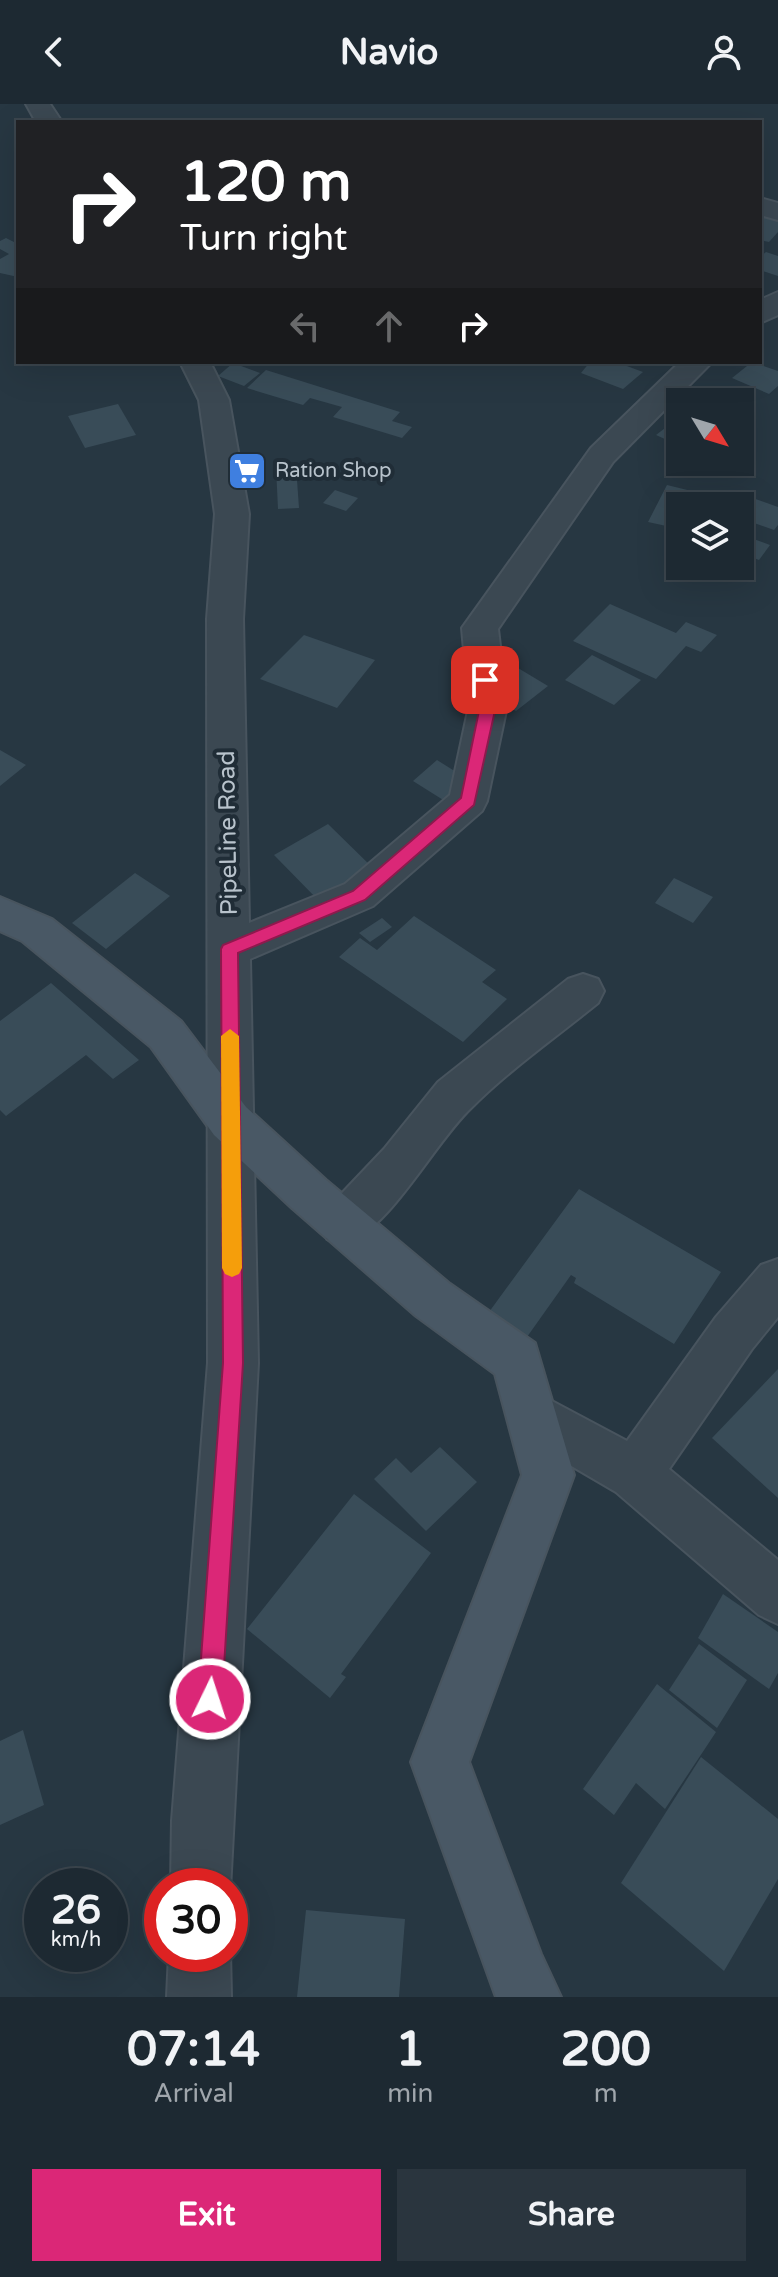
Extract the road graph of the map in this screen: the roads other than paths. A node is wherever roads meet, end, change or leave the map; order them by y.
1 (196, 364) edge
2 (694, 364) edge
3 (0, 913) edge
4 (230, 949) junction
5 (583, 991) dead end
6 (230, 1121) junction
7 (344, 1224) junction
8 (778, 1281) edge
9 (533, 1416) junction
10 (635, 1474) junction
11 (778, 1596) edge
12 (201, 1868) edge
13 (200, 1972) edge
14 (199, 1997) edge
15 (529, 1997) edge

1 - 4 street, PipeLine Road
2 - 4 street
3 - 6 main road
4 - 6 street, PipeLine Road
5 - 7 street
6 - 7 main road
6 - 12 street, PipeLine Road
7 - 9 main road
8 - 10 street
9 - 10 street
9 - 15 main road
10 - 11 street
13 - 14 street

